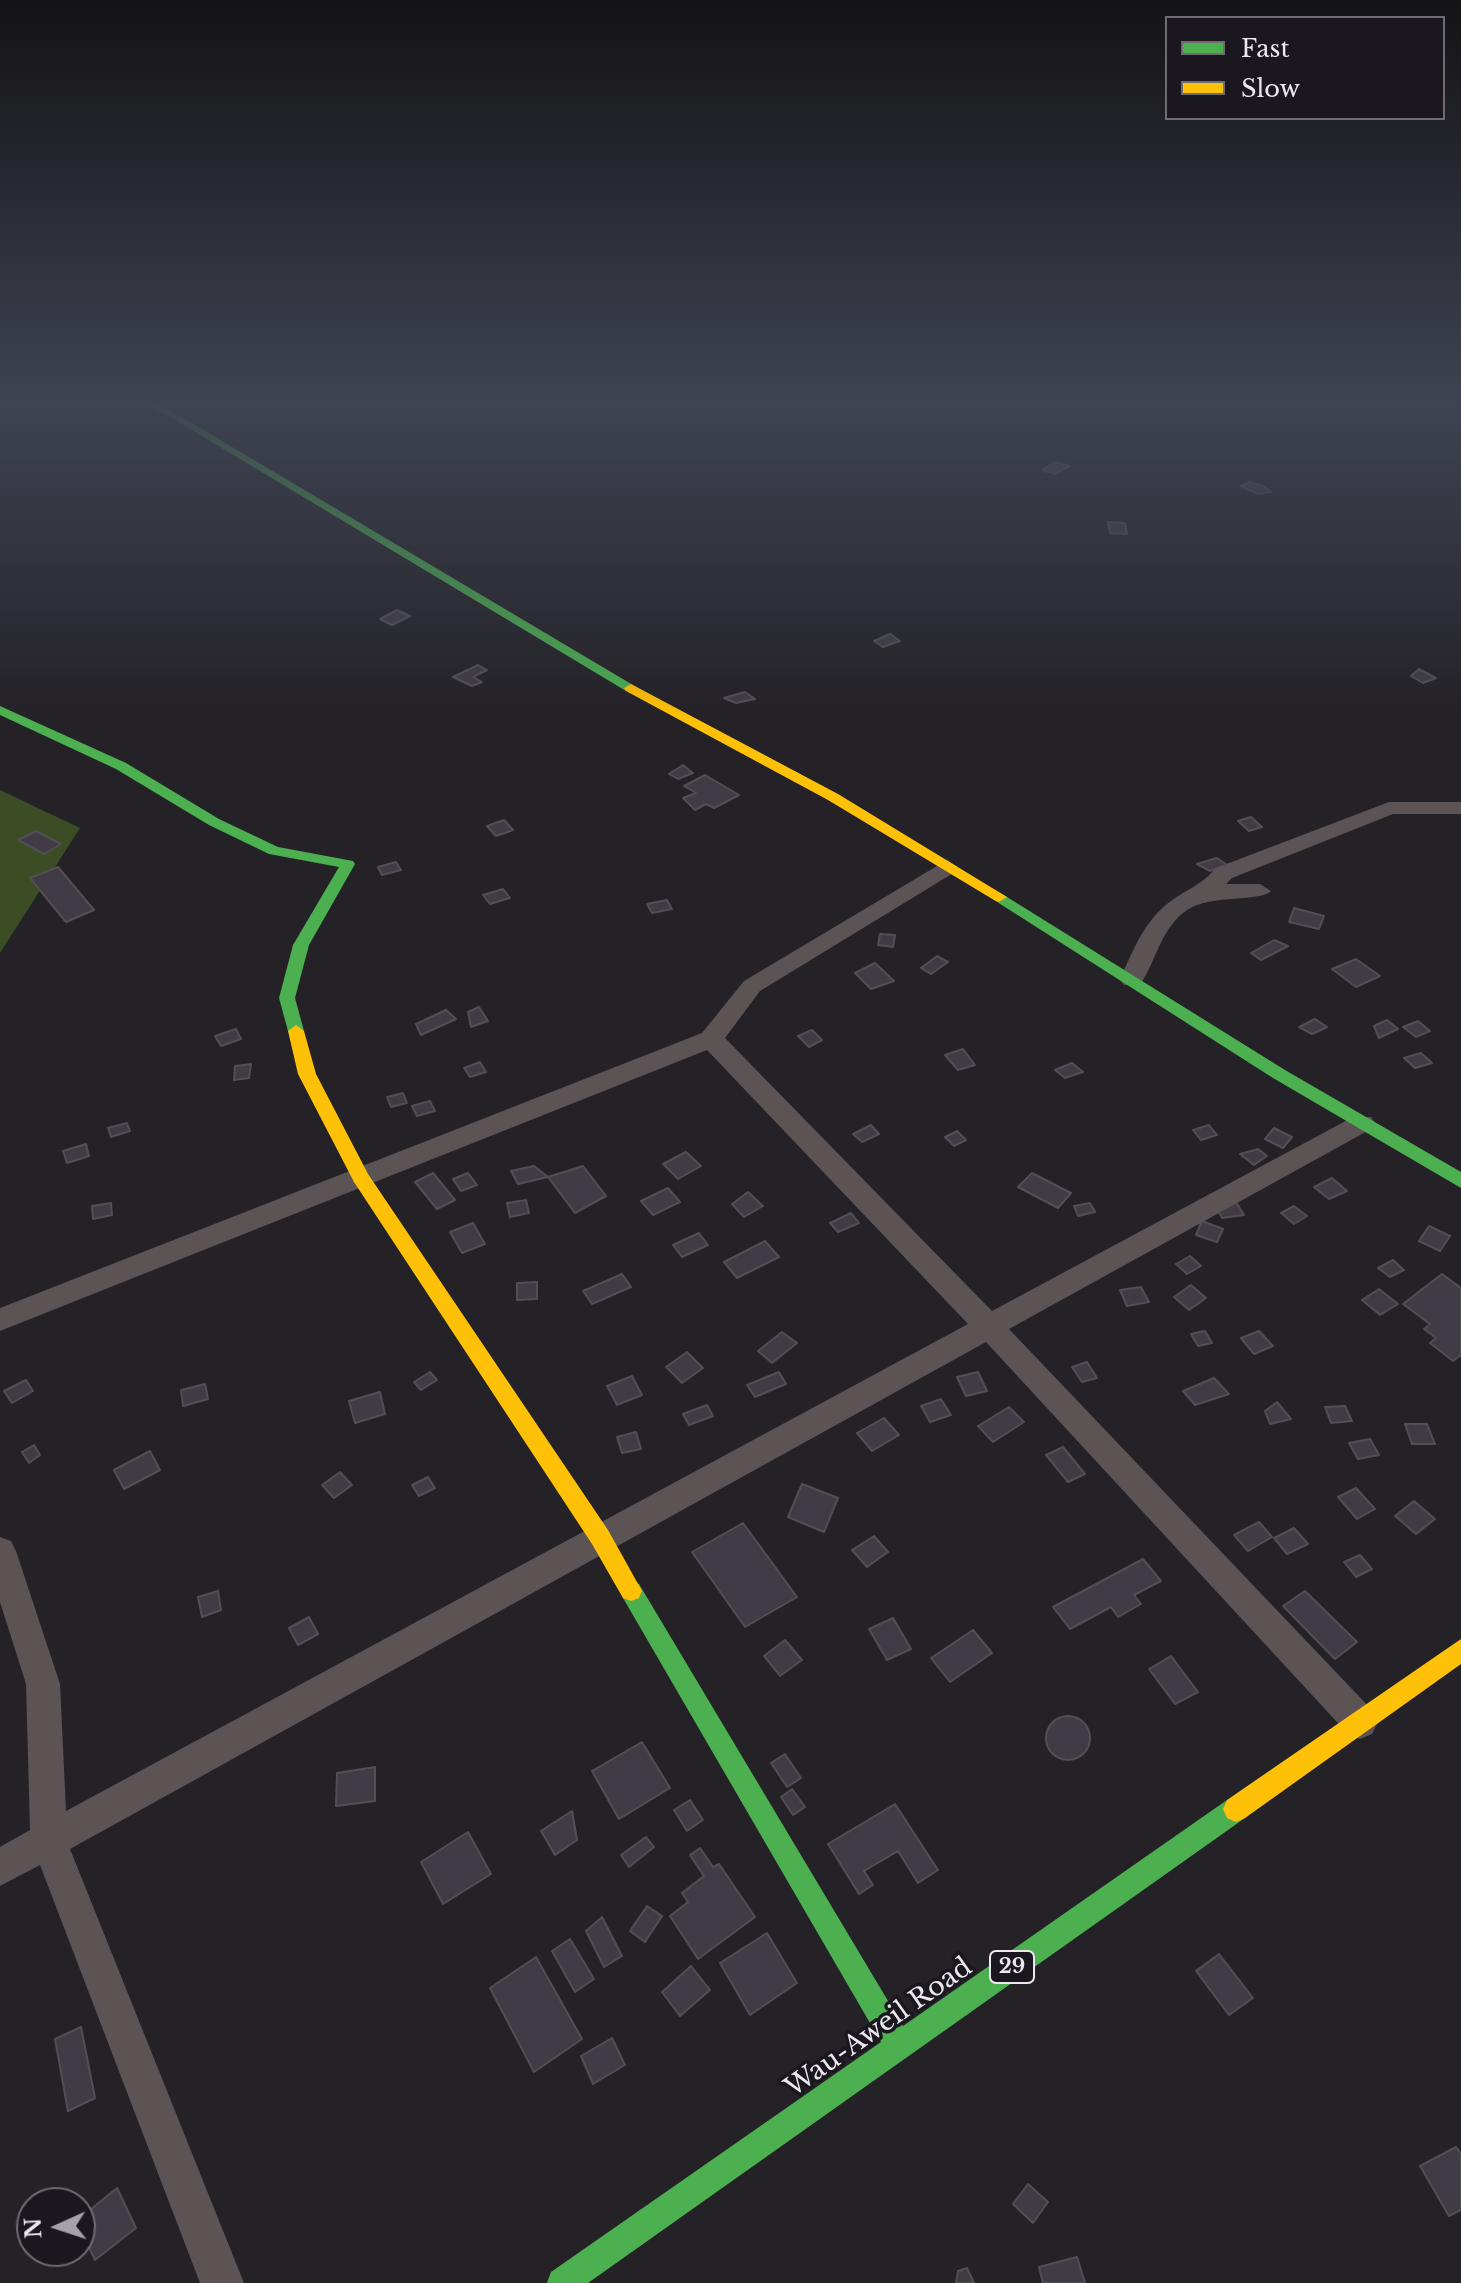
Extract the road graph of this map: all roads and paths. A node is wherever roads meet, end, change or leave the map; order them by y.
1 (325, 507) edge
2 (0, 710) edge
3 (1461, 808) edge
4 (947, 867) junction
5 (1207, 891) junction
6 (1260, 891) dead end
7 (1132, 980) junction
8 (711, 1039) junction
9 (1362, 1123) junction
10 (361, 1177) junction
11 (1461, 1181) edge
12 (0, 1320) edge
13 (989, 1327) junction
14 (600, 1537) junction
15 (0, 1551) edge
16 (1461, 1650) edge
17 (1360, 1722) junction
18 (49, 1841) junction
19 (0, 1867) edge
20 (899, 2046) junction
21 (222, 2283) edge
22 (562, 2283) edge

1 - 4 street
2 - 10 street
3 - 5 street
4 - 7 street
4 - 8 street
5 - 6 street
5 - 7 street
7 - 9 street
8 - 10 street
8 - 13 street
9 - 11 street
9 - 13 street
10 - 12 street
10 - 14 street
13 - 14 street
13 - 17 street
14 - 18 street
14 - 20 street
15 - 18 street
16 - 17 street, Wau-Aweil Road / 29
17 - 20 street, Wau-Aweil Road / 29
18 - 19 street
18 - 21 street
20 - 22 street, Wau-Aweil Road / 29

